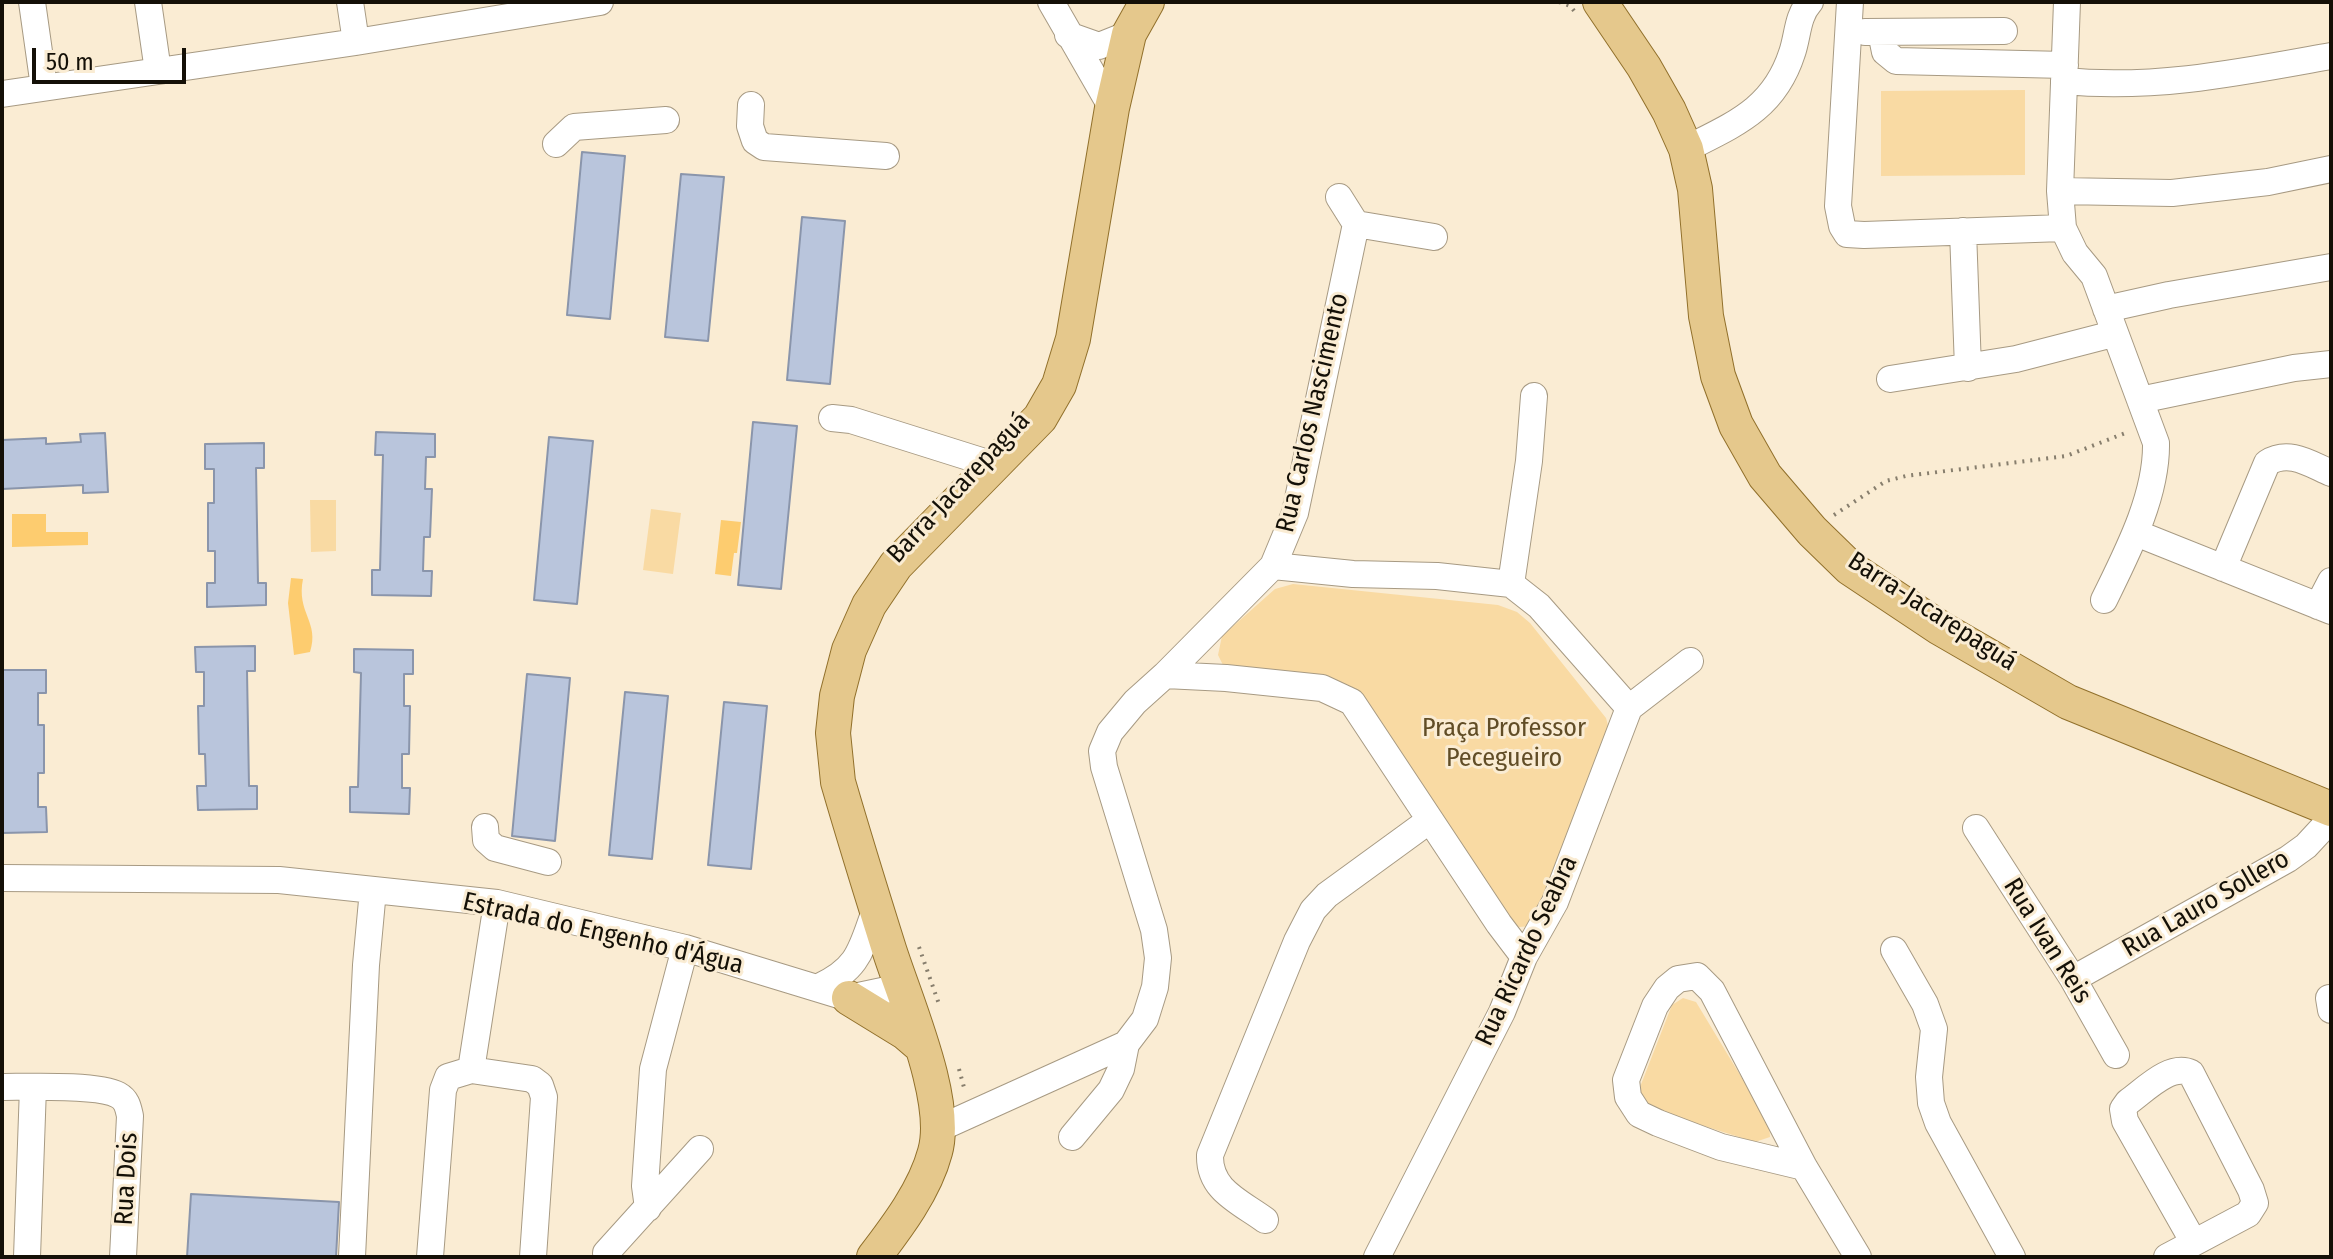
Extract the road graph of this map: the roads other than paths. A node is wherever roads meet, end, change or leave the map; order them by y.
1 (32, 2) edge
2 (148, 2) edge
3 (350, 2) edge
4 (600, 2) edge
5 (1051, 2) edge
6 (1147, 2) edge
7 (1810, 2) edge
8 (1850, 2) edge
9 (2067, 2) edge
10 (1590, 9) edge
11 (2004, 31) dead end
12 (1850, 32) junction
13 (1881, 32) junction
14 (1129, 34) junction
15 (1068, 35) junction
16 (356, 42) junction
17 (2331, 56) edge
18 (158, 71) junction
19 (2064, 73) junction
20 (44, 87) junction
21 (2, 94) edge
22 (751, 105) dead end
23 (1112, 108) junction
24 (666, 120) dead end
25 (556, 144) dead end
26 (1686, 149) junction
27 (886, 156) dead end
28 (2331, 169) edge
29 (2060, 191) junction
30 (1339, 197) dead end
31 (1356, 224) junction
32 (2063, 228) junction
33 (1963, 231) junction
34 (1434, 237) dead end
35 (2331, 267) edge
36 (2110, 322) junction
37 (2331, 364) edge
38 (1968, 368) junction
39 (1890, 379) dead end
40 (1534, 396) dead end
41 (2145, 412) junction
42 (832, 418) dead end
43 (994, 465) junction
44 (2331, 473) edge
45 (2136, 533) junction
46 (1273, 566) junction
47 (2223, 568) junction
48 (2331, 581) edge
49 (1511, 584) junction
50 (2104, 600) dead end
51 (2325, 608) edge
52 (1690, 661) dead end
53 (1165, 675) junction
54 (1629, 708) junction
55 (2288, 790) junction
56 (2331, 794) edge
57 (2331, 809) edge
58 (2331, 819) edge
59 (1430, 820) junction
60 (485, 827) dead end
61 (1976, 828) dead end
62 (548, 862) dead end
63 (2, 878) edge
64 (373, 890) junction
65 (497, 903) junction
66 (876, 908) junction
67 (685, 948) junction
68 (1894, 950) dead end
69 (1524, 957) junction
70 (2073, 979) junction
71 (901, 987) junction
72 (834, 993) junction
73 (1126, 1044) junction
74 (920, 1045) junction
75 (2116, 1055) dead end
76 (471, 1070) junction
77 (2, 1087) edge
78 (33, 1087) junction
79 (951, 1124) junction
80 (1072, 1137) dead end
81 (700, 1149) dead end
82 (1804, 1167) junction
83 (648, 1208) junction
84 (1265, 1220) dead end
85 (2193, 1241) junction
86 (606, 1253) dead end
87 (27, 1257) edge
88 (123, 1257) edge
89 (352, 1257) edge
90 (430, 1257) edge
91 (533, 1257) edge
92 (874, 1257) edge
93 (1377, 1257) edge
94 (1858, 1257) edge
95 (2012, 1257) edge
96 (2167, 1257) edge

1 - 20 street
2 - 18 street
3 - 16 street
4 - 16 street
5 - 15 street
6 - 14 main road
7 - 26 street
8 - 12 street
9 - 19 street
10 - 26 main road
11 - 13 street
12 - 13 street
12 - 33 street
13 - 19 street
14 - 15 street
14 - 23 main road
15 - 23 street
16 - 18 street
17 - 19 street
18 - 20 street
19 - 29 street
20 - 21 street
22 - 27 street
23 - 43 main road
24 - 25 street
26 - 55 main road
28 - 29 street
29 - 32 street
30 - 31 street
31 - 34 street
31 - 46 street, Rua Carlos Nascimento
32 - 33 street
32 - 36 street
33 - 38 street
35 - 36 street
36 - 38 street
36 - 41 street
37 - 41 street
38 - 39 street
40 - 49 street
41 - 45 street
42 - 43 street
43 - 66 main road
44 - 47 street
45 - 47 street
45 - 50 street
46 - 49 street
46 - 53 street, Rua Carlos Nascimento
47 - 51 street
48 - 51 street
49 - 54 street
52 - 54 street
53 - 59 street
53 - 73 street, Rua Carlos Nascimento
54 - 69 street, Rua Ricardo Seabra
55 - 56 main road
55 - 57 main road
58 - 70 street, Rua Lauro Sollero
59 - 69 street
59 - 84 street
60 - 62 street
61 - 70 street, Rua Ivan Reis
63 - 64 street, Estrada do Engenho d'Água
64 - 65 street, Estrada do Engenho d'Água
64 - 89 street
65 - 67 street, Estrada do Engenho d'Água
65 - 76 street
66 - 71 main road
66 - 72 street
67 - 72 street, Estrada do Engenho d'Água
67 - 83 street
68 - 95 street
69 - 93 street, Rua Ricardo Seabra
70 - 75 street, Rua Ivan Reis
71 - 72 street, Estrada do Engenho d'Água
71 - 74 main road
72 - 74 main road
73 - 79 street
73 - 80 street, Rua Carlos Nascimento
74 - 79 main road
76 - 90 street
76 - 91 street
77 - 78 street, Rua Dois
78 - 87 street
78 - 88 street, Rua Dois
79 - 92 main road
81 - 83 street
82 - 82 street
82 - 94 street
83 - 86 street
85 - 85 street
85 - 96 street

